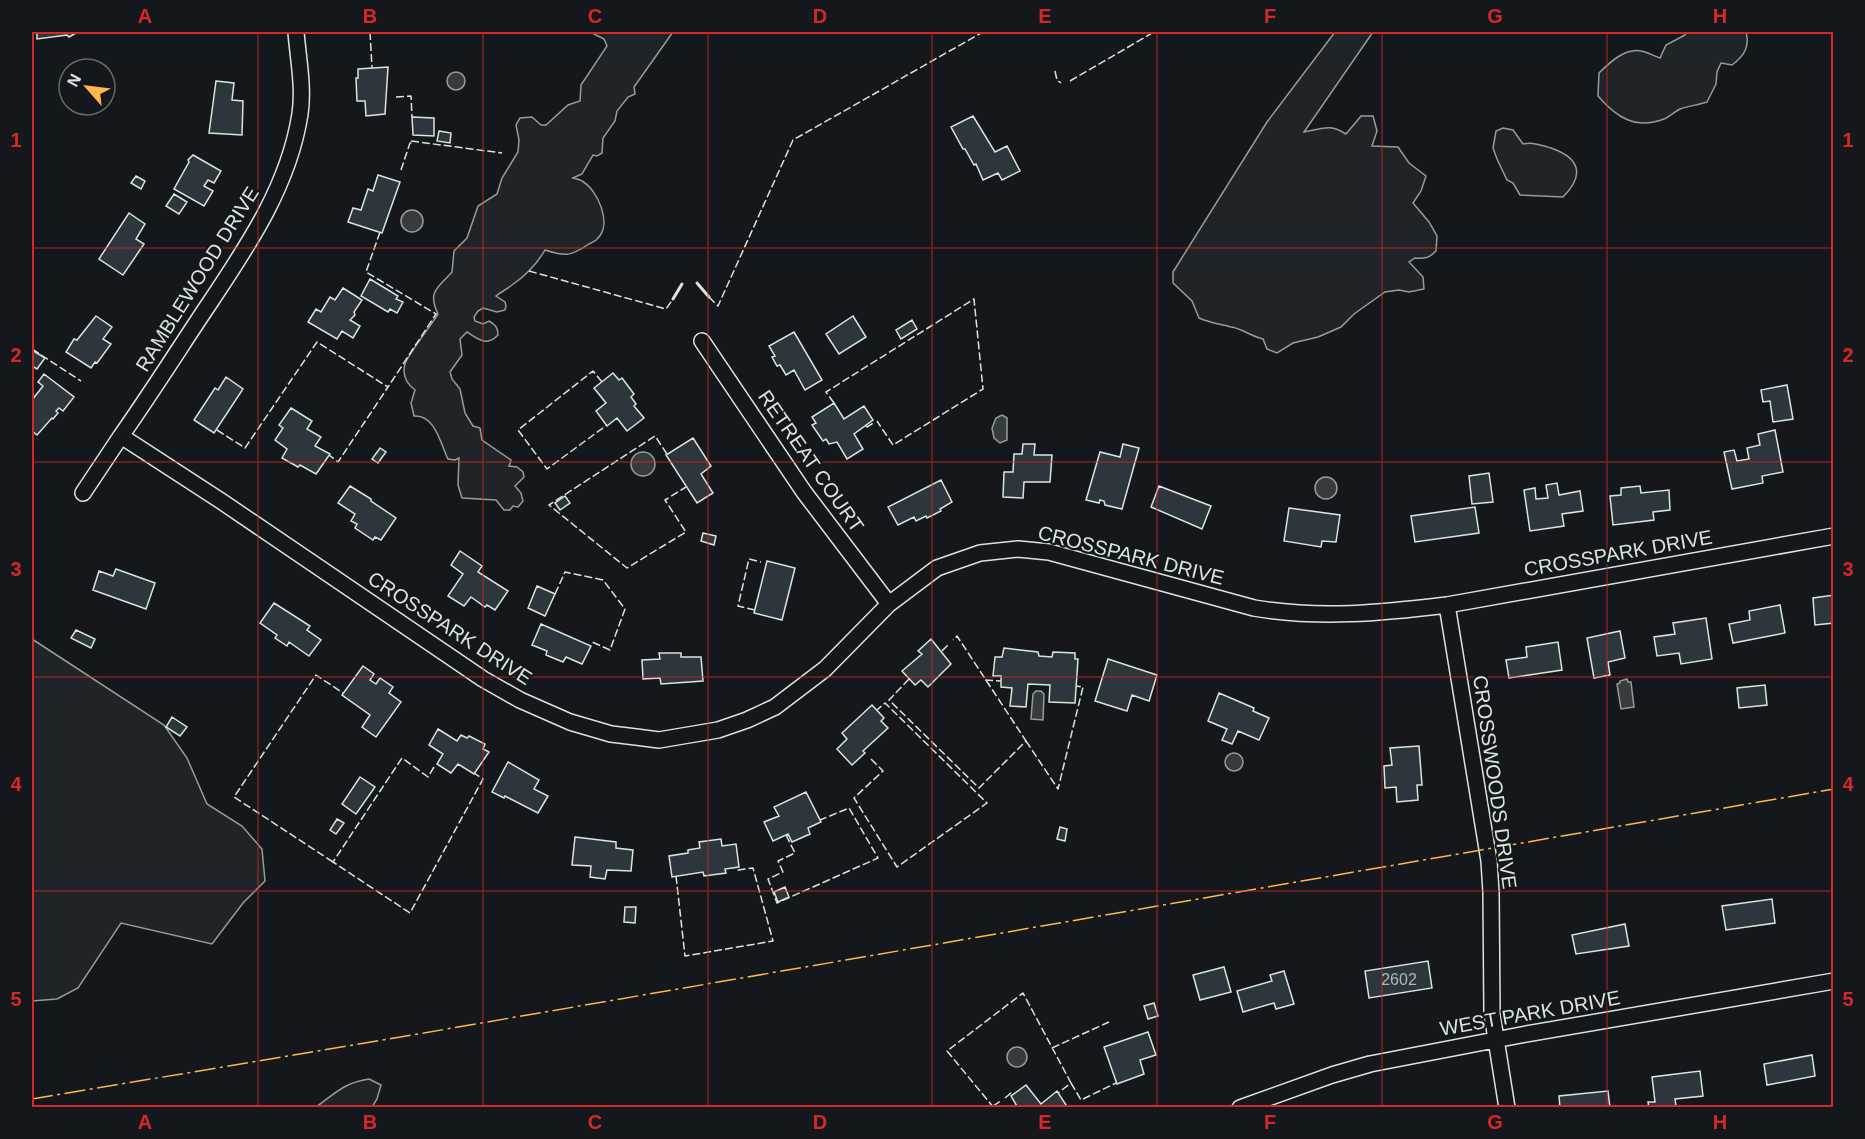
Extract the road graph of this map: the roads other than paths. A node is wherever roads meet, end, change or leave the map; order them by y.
1 (296, 32) edge
2 (702, 341) dead end
3 (121, 436) junction
4 (83, 493) dead end
5 (1833, 536) edge
6 (889, 604) junction
7 (1447, 605) junction
8 (1833, 981) edge
9 (1496, 1041) junction
10 (1240, 1107) edge
11 (1507, 1107) edge

1 - 3 street, RAMBLEWOOD DRIVE
2 - 6 street, RETREAT COURT
3 - 4 street
3 - 6 street, CROSSPARK DRIVE
5 - 7 street, CROSSPARK DRIVE
6 - 7 street, CROSSPARK DRIVE
7 - 9 street, CROSSWOODS DRIVE
8 - 9 street, WEST PARK DRIVE
9 - 10 street, WEST PARK DRIVE
9 - 11 street, CROSSWOODS DRIVE

